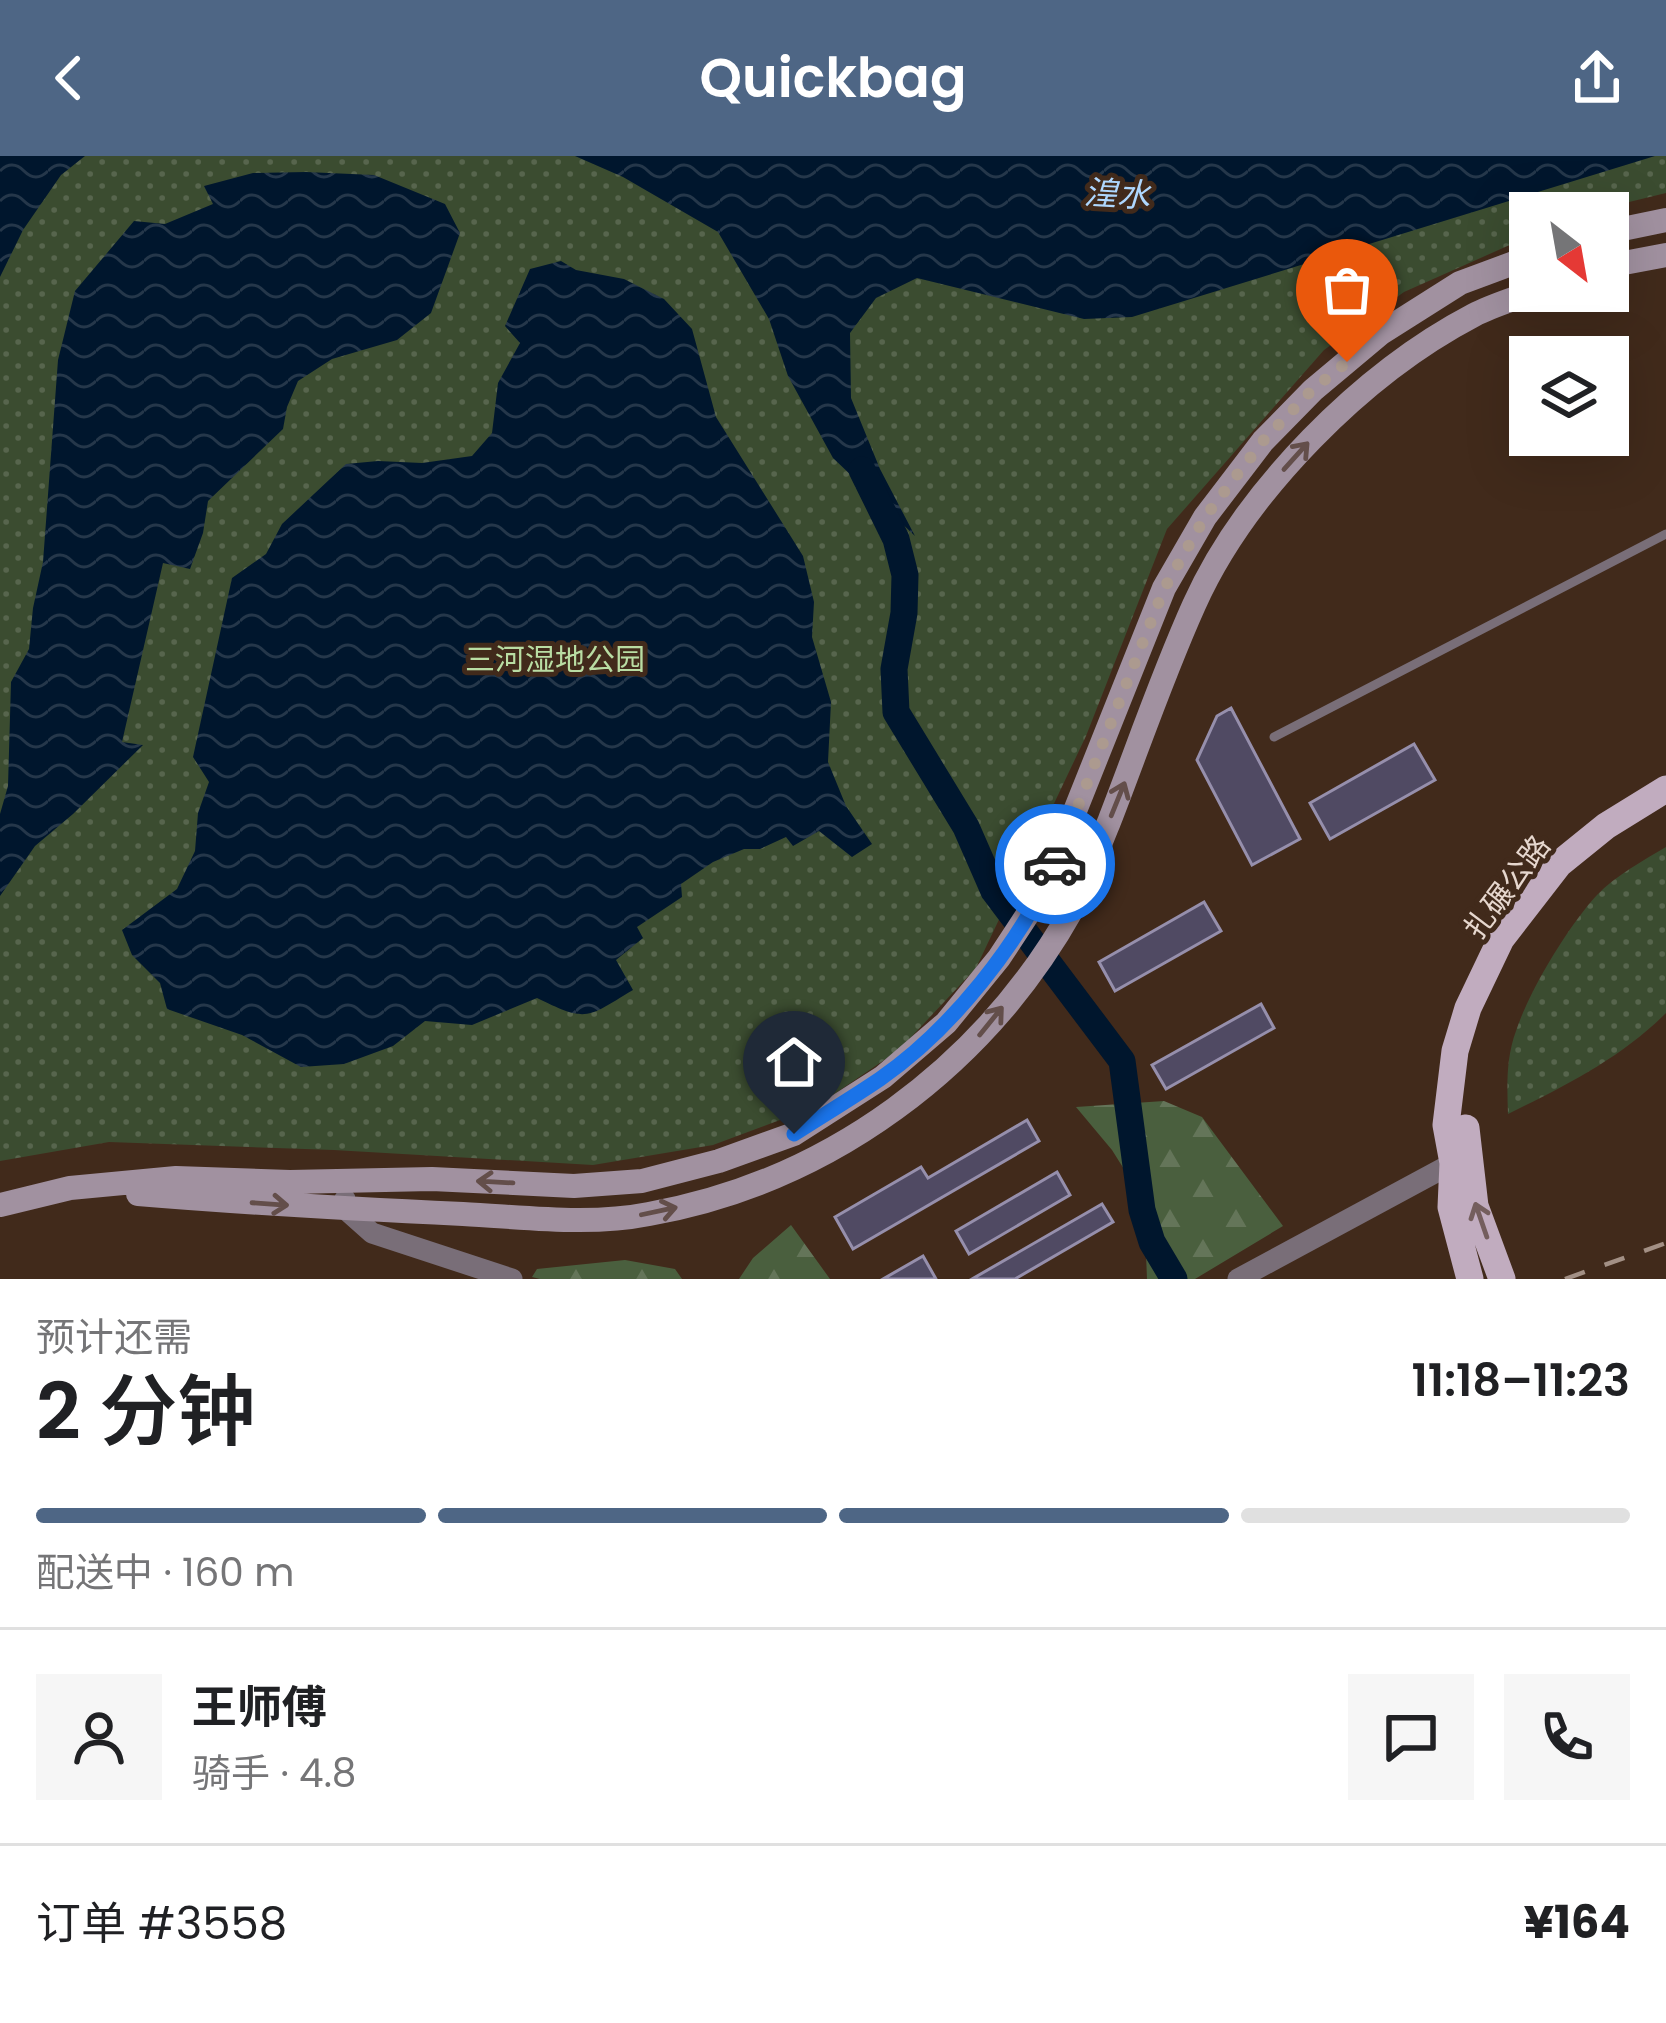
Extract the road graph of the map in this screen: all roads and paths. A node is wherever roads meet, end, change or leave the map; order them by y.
1 (1666, 220) edge
2 (1629, 228) edge
3 (1666, 255) edge
4 (1629, 262) edge
5 (1509, 264) edge
6 (1509, 301) edge
7 (1666, 534) edge
8 (1274, 736) dead end
9 (1666, 789) edge
10 (1666, 811) edge
11 (1462, 1161) junction
12 (346, 1180) junction
13 (70, 1188) junction
14 (0, 1205) edge
15 (345, 1209) junction
16 (512, 1279) edge
17 (1238, 1279) edge
18 (1470, 1279) edge
19 (1502, 1279) edge

1 - 2 main road
3 - 4 main road
5 -> 12 main road
15 -> 6 main road
7 - 8 lane
9 - 11 main road, 扎碾公路
10 - 11 main road, 扎碾公路
11 - 17 street
11 - 18 main road, 扎碾公路
19 -> 11 main road, 扎碾公路
12 - 13 main road
12 - 15 street
13 - 14 main road
13 -> 15 main road
15 - 16 street

